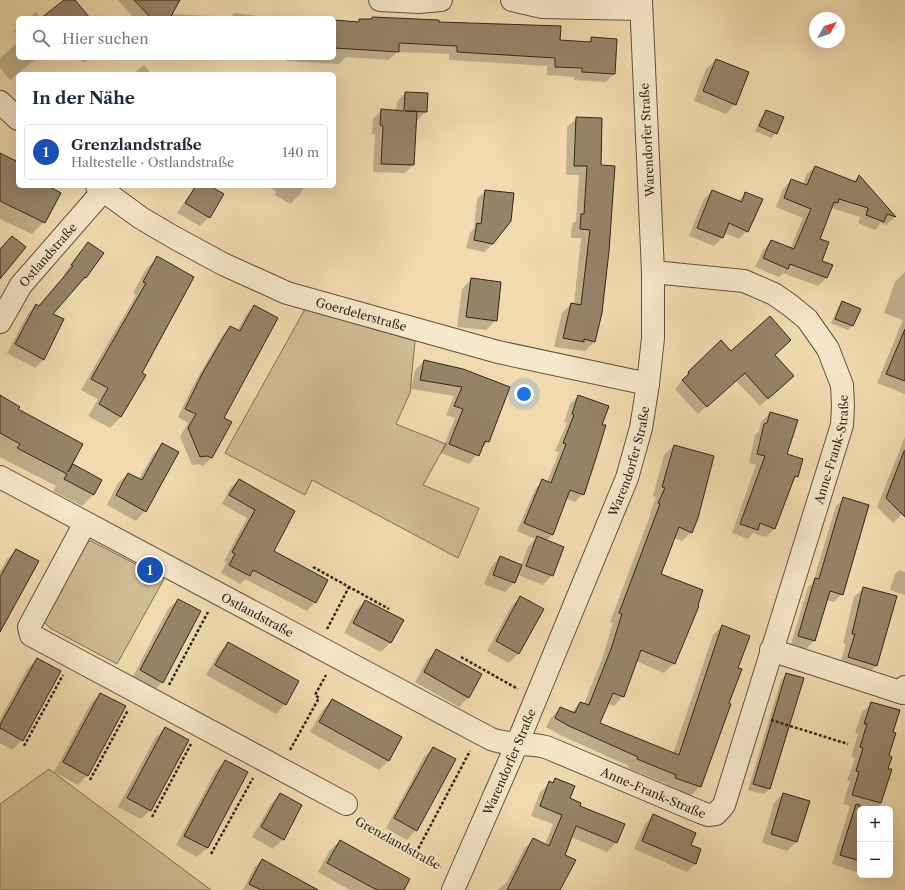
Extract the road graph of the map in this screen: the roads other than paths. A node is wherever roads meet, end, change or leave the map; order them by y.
1 (380, 0) edge
2 (442, 0) edge
3 (512, 0) edge
4 (641, 4) edge
5 (0, 102) edge
6 (16, 117) edge
7 (100, 189) edge
8 (653, 272) junction
9 (0, 322) edge
10 (648, 384) junction
11 (0, 477) edge
12 (85, 523) junction
13 (771, 650) junction
14 (905, 687) edge
15 (517, 744) junction
16 (346, 804) road end
17 (456, 883) edge

1 - 2 street
3 - 4 street
4 - 8 street, Warendorfer Straße
5 - 6 street
7 - 9 street, Ostlandstraße
7 - 10 street, Goerdelerstraße
8 - 10 street, Warendorfer Straße
8 - 13 street, Anne-Frank-Straße
10 - 15 street, Warendorfer Straße
11 - 12 street, Ostlandstraße
12 - 15 street, Ostlandstraße
12 - 16 street, Grenzlandstraße
13 - 14 street
13 - 15 street, Anne-Frank-Straße
15 - 17 street, Warendorfer Straße

